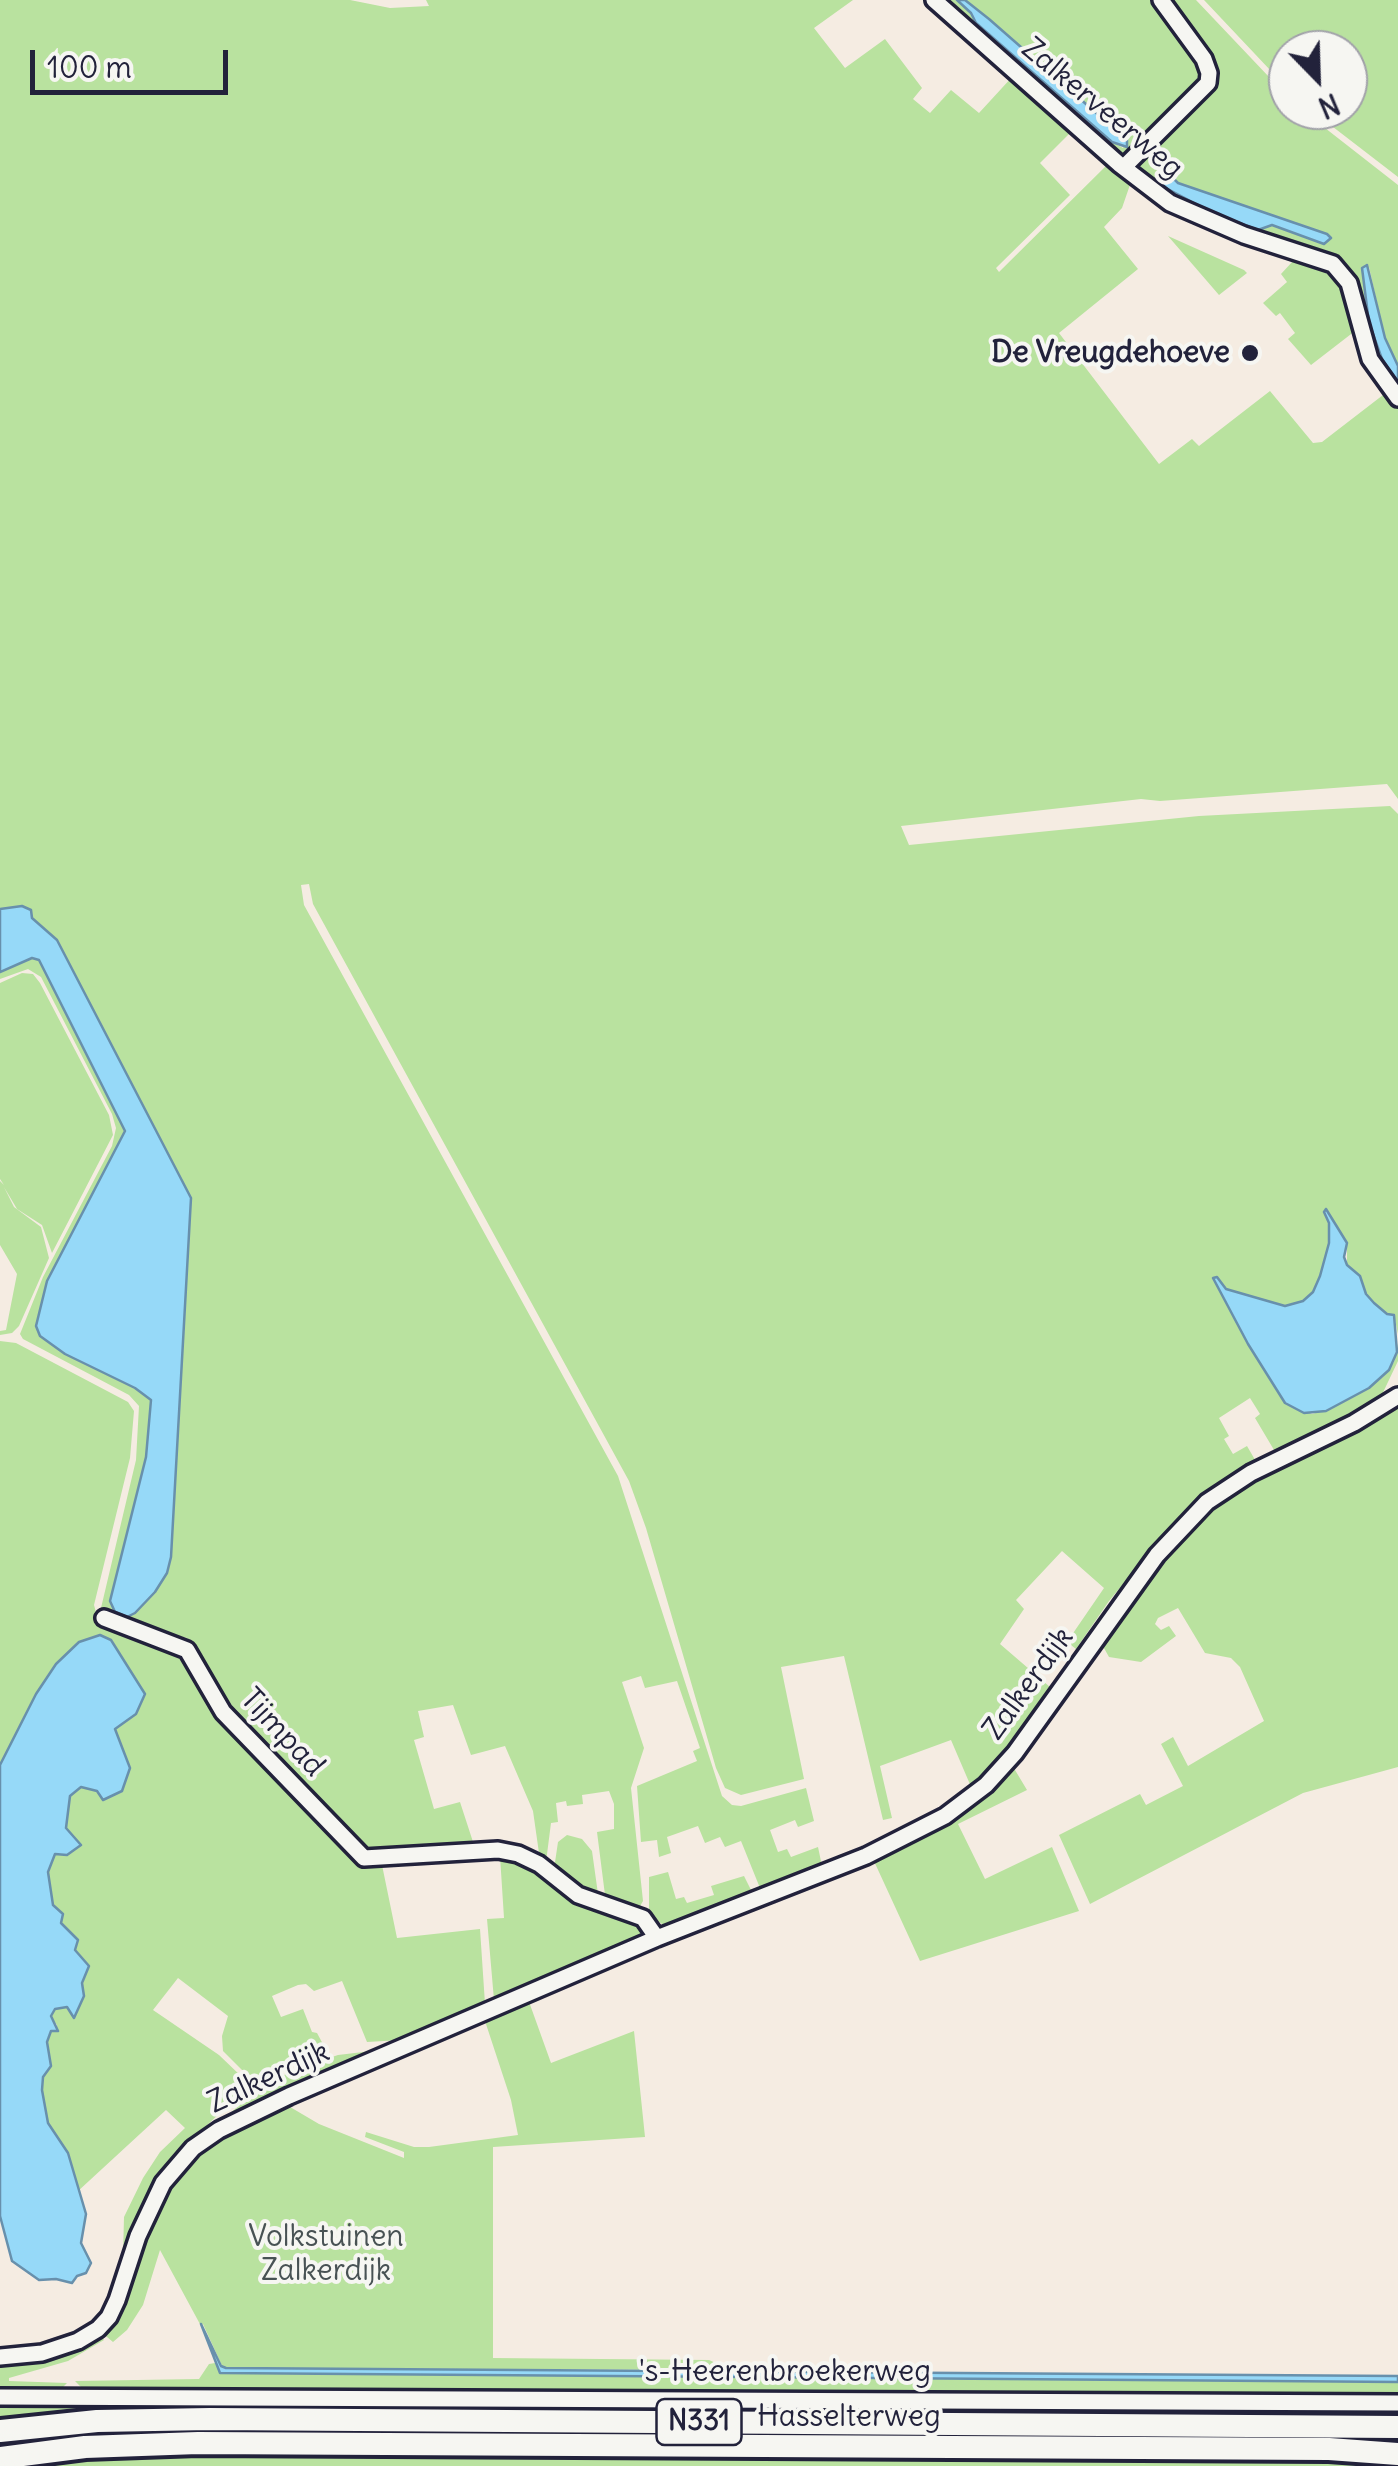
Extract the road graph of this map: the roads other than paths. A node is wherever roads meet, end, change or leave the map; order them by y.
1 (934, 0) edge
2 (1162, 0) edge
3 (1124, 167) junction
4 (1398, 398) edge
5 (1398, 1396) edge
6 (104, 1618) dead end
7 (657, 1938) junction
8 (0, 2358) edge
9 (0, 2397) edge
10 (1398, 2403) edge
11 (1398, 2426) edge
12 (0, 2431) edge
13 (1398, 2454) edge
14 (0, 2458) edge

1 - 3 street, Zalkerveerweg
2 - 3 street
3 - 4 street, Zalkerveerweg
5 - 7 street, Zalkerdijk
6 - 7 street, Tijmpad
7 - 8 street, Zalkerdijk
9 - 10 street, 's-Heerenbroekerweg
11 - 12 main road, Hasselterweg / N331
13 - 14 main road, Hasselterweg / N331

